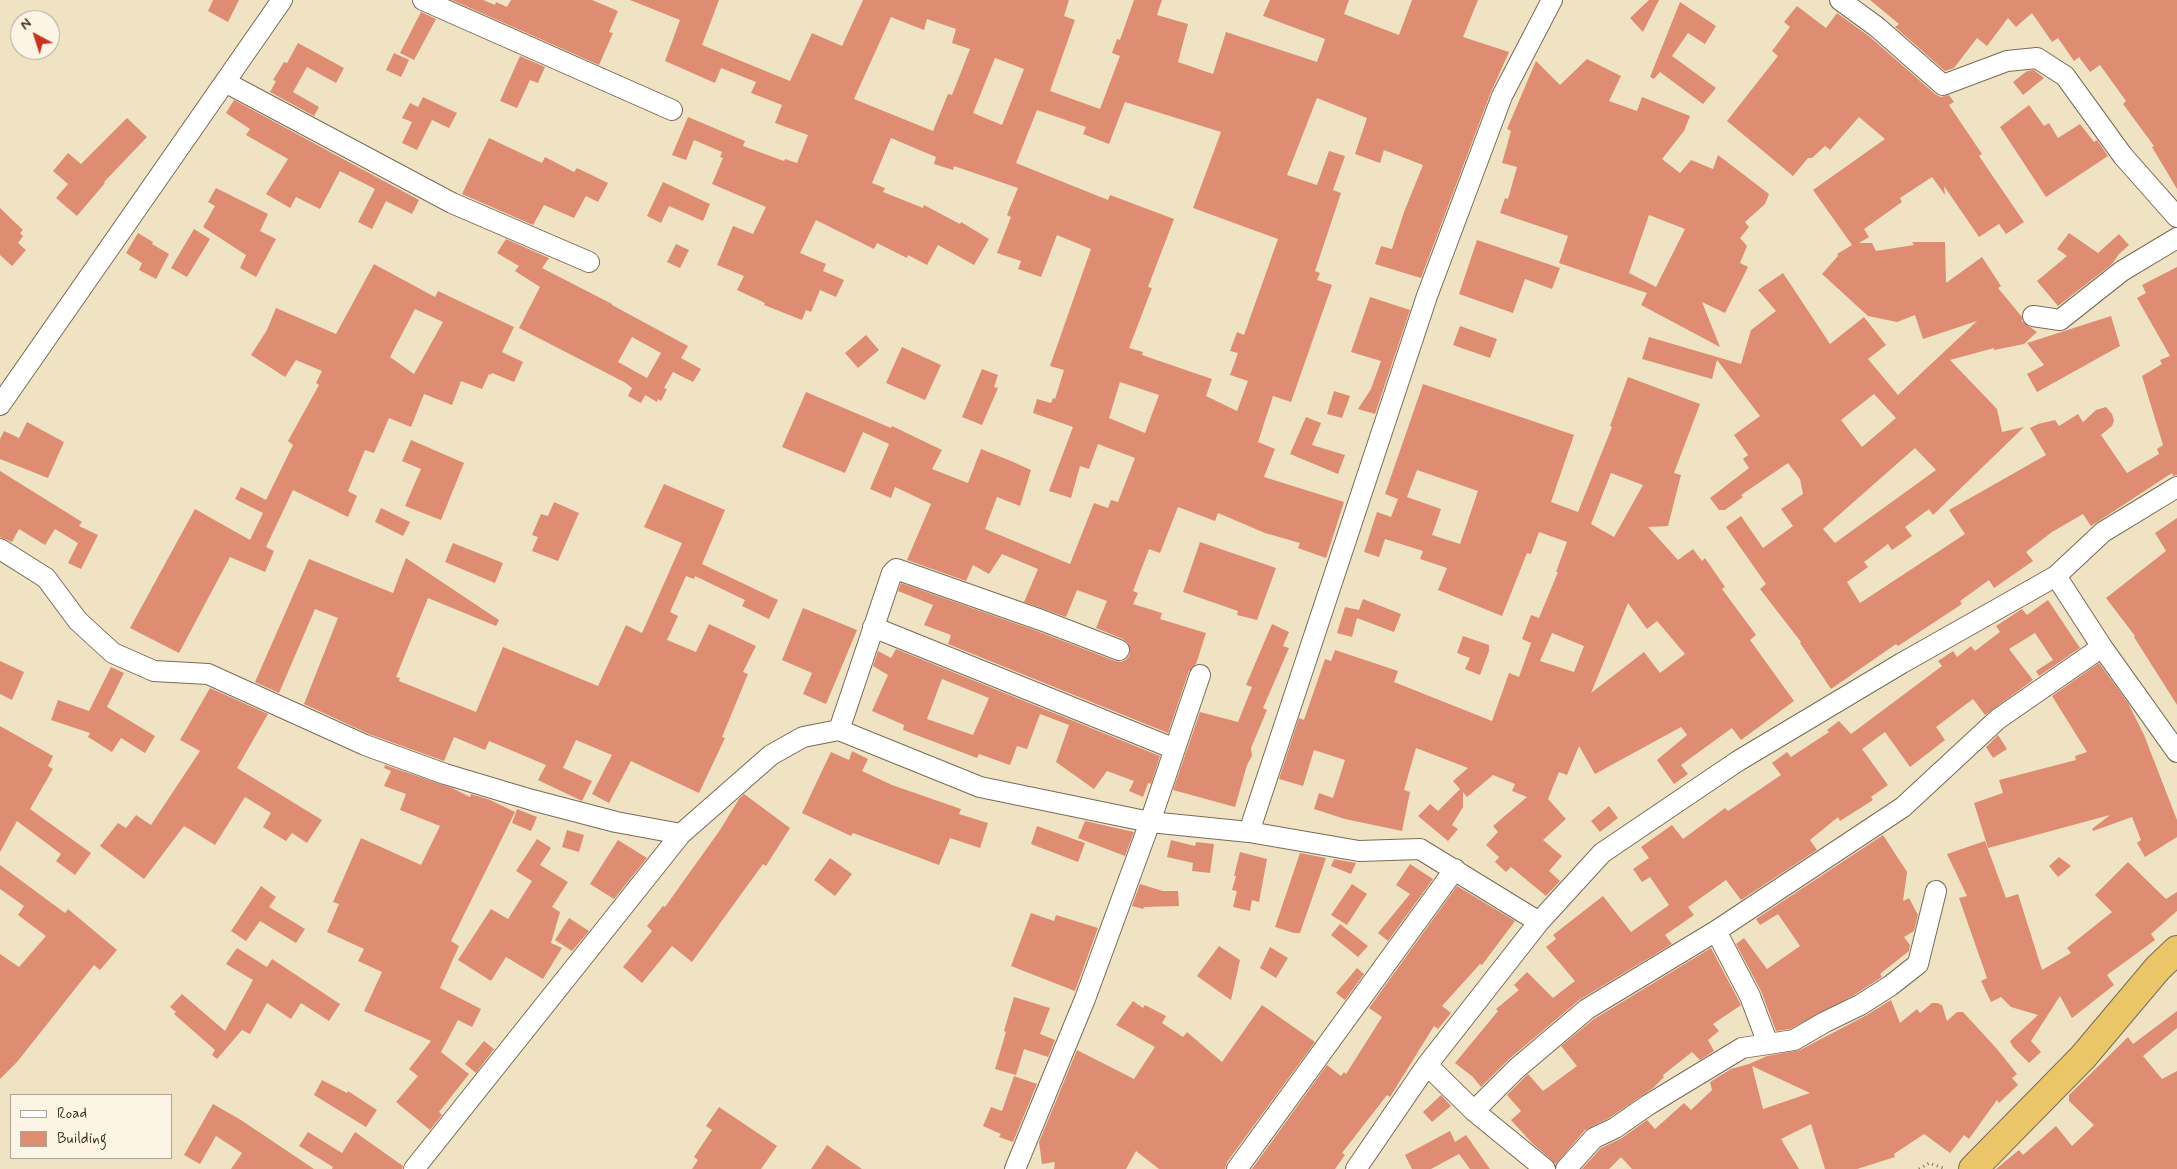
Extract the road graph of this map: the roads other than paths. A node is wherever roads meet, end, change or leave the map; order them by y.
1 (282, 0) edge
2 (423, 0) edge
3 (1552, 0) edge
4 (1840, 0) edge
5 (225, 82) junction
6 (672, 110) dead end
7 (2177, 217) edge
8 (2177, 238) edge
9 (589, 262) dead end
10 (2033, 316) dead end
11 (0, 405) edge
12 (2177, 487) edge
13 (0, 549) edge
14 (2056, 576) junction
15 (873, 626) junction
16 (2102, 646) junction
17 (1120, 650) dead end
18 (1200, 675) dead end
19 (839, 730) junction
20 (1175, 750) junction
21 (2177, 752) edge
22 (1150, 822) junction
23 (1249, 832) junction
24 (680, 834) junction
25 (1455, 869) junction
26 (1936, 891) dead end
27 (1539, 922) junction
28 (1716, 931) junction
29 (2177, 950) edge
30 (1768, 1044) junction
31 (1426, 1065) junction
32 (1474, 1110) junction
33 (414, 1169) edge
34 (1015, 1169) edge
35 (1237, 1169) edge
36 (1356, 1169) edge
37 (1545, 1169) edge
38 (1566, 1169) edge
39 (1973, 1169) edge

1 - 5 street
2 - 6 street
3 - 23 street
4 - 7 street
5 - 9 street
5 - 11 street
8 - 10 street
12 - 14 street
13 - 24 street
14 - 16 street
14 - 27 street
15 - 17 street
15 - 19 street
15 - 20 street
16 - 21 street
16 - 28 street
18 - 20 street
19 - 22 street
19 - 24 street
20 - 22 street
22 - 23 street
22 - 34 street
23 - 25 street
24 - 33 street
25 - 27 street
25 - 35 street
26 - 30 street
27 - 31 street
28 - 30 street
28 - 32 street
29 - 39 highway
30 - 38 street
31 - 32 street
31 - 36 street
32 - 37 street

